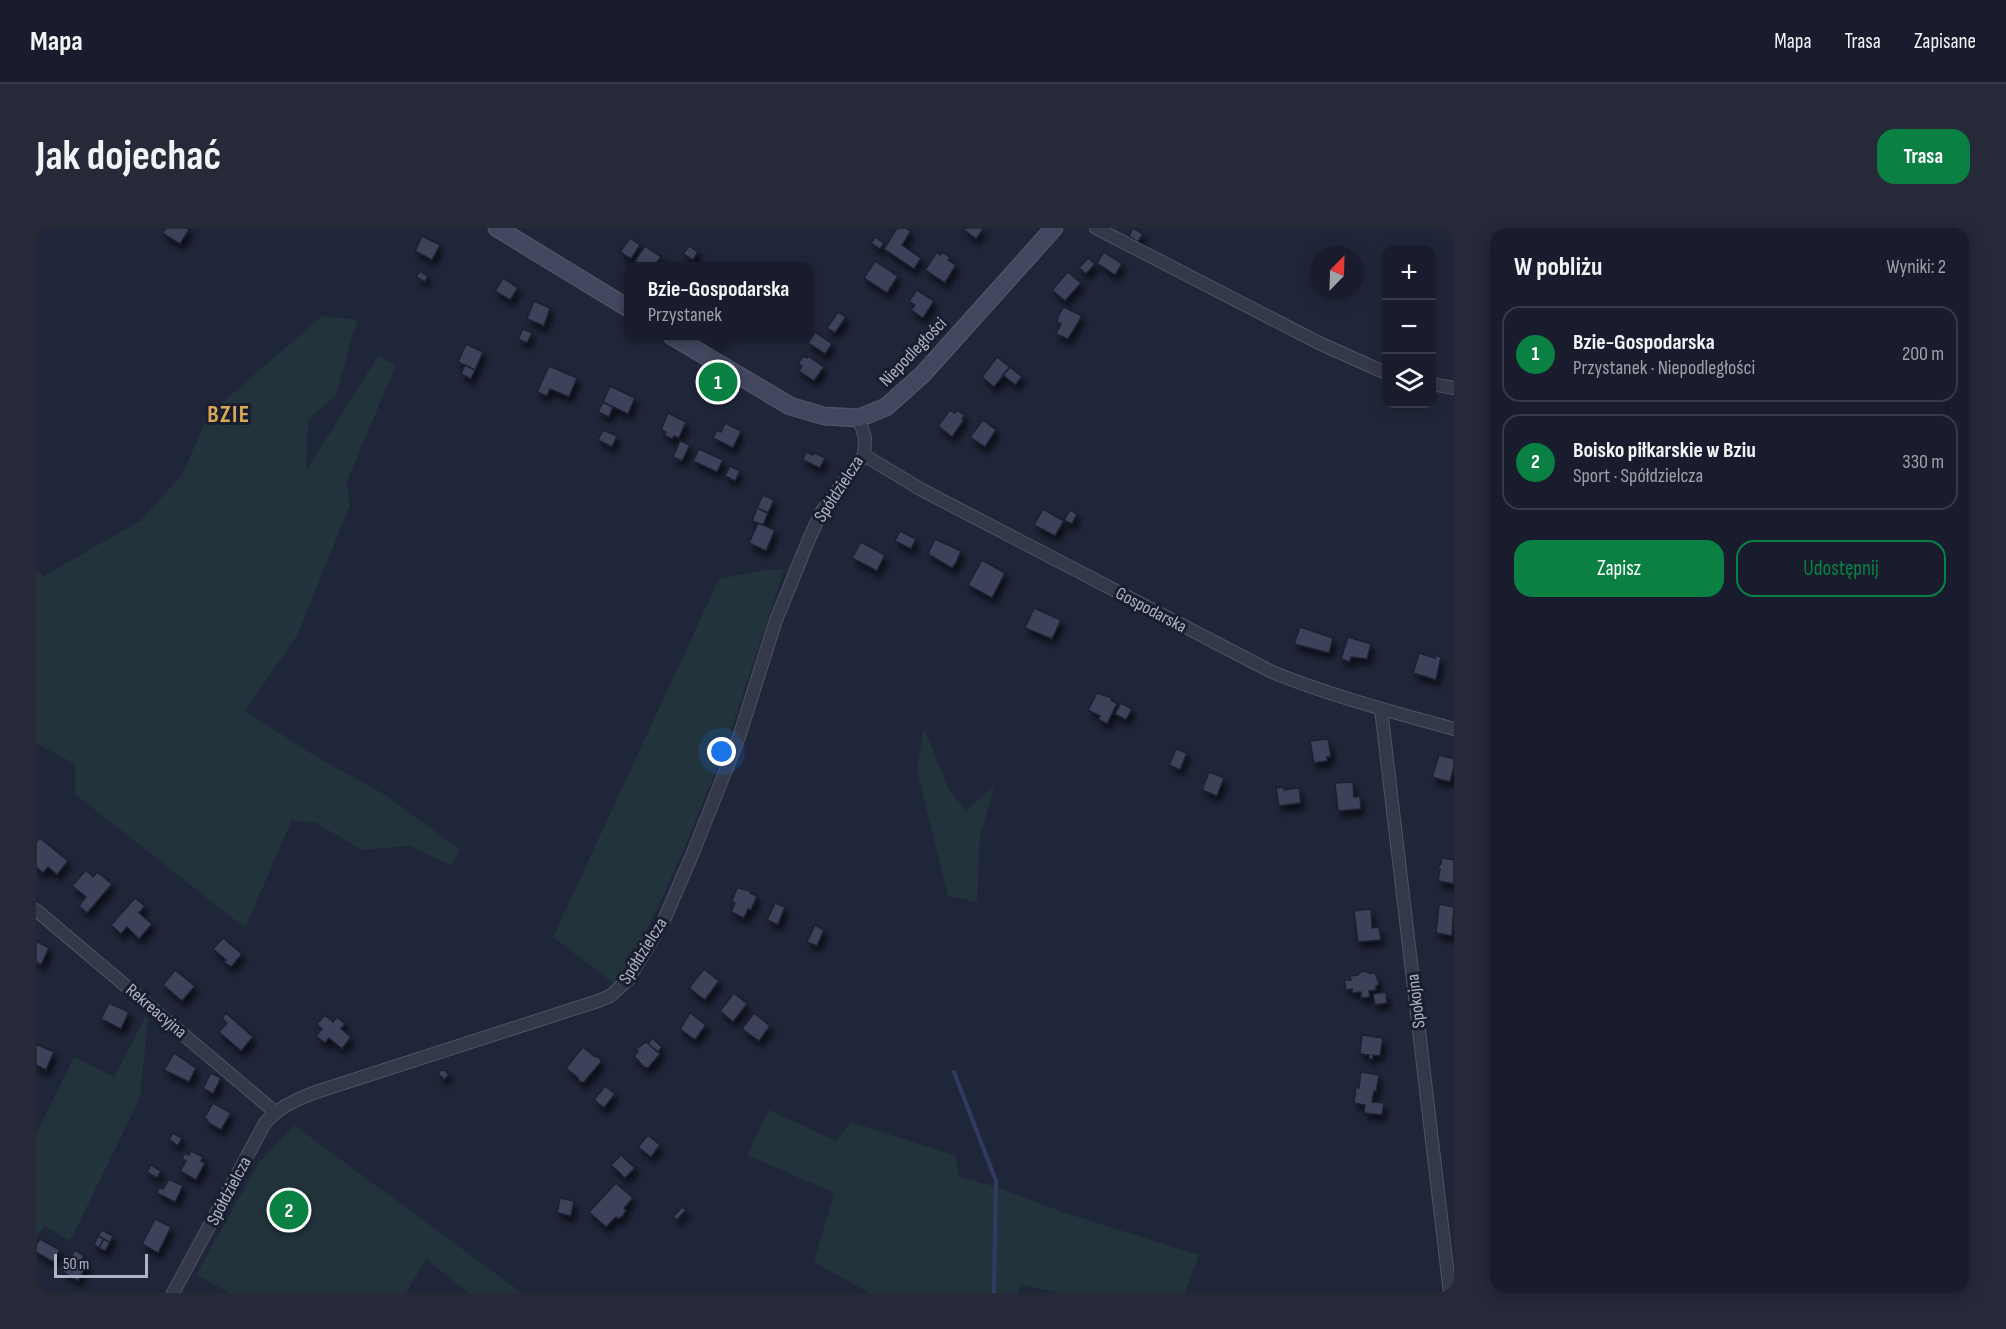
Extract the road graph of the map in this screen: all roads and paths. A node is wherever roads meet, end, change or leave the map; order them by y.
1 (497, 228) edge
2 (1054, 228) edge
3 (1096, 228) edge
4 (624, 306) edge
5 (679, 340) edge
6 (1382, 371) edge
7 (1436, 385) edge
8 (1454, 388) edge
9 (859, 418) junction
10 (864, 455) junction
11 (1381, 709) junction
12 (1454, 729) edge
13 (36, 910) edge
14 (275, 1112) junction
15 (173, 1293) edge
16 (1450, 1293) edge

1 - 4 street
2 - 9 street, Niepodległości
3 - 6 street
5 - 9 street, Niepodległości
7 - 8 street
9 - 10 street, Spółdzielcza
10 - 11 street, Gospodarska
10 - 14 street, Spółdzielcza
11 - 12 street, Gospodarska
11 - 16 street, Spokojna
13 - 14 street, Rekreacyjna
14 - 15 street, Spółdzielcza

